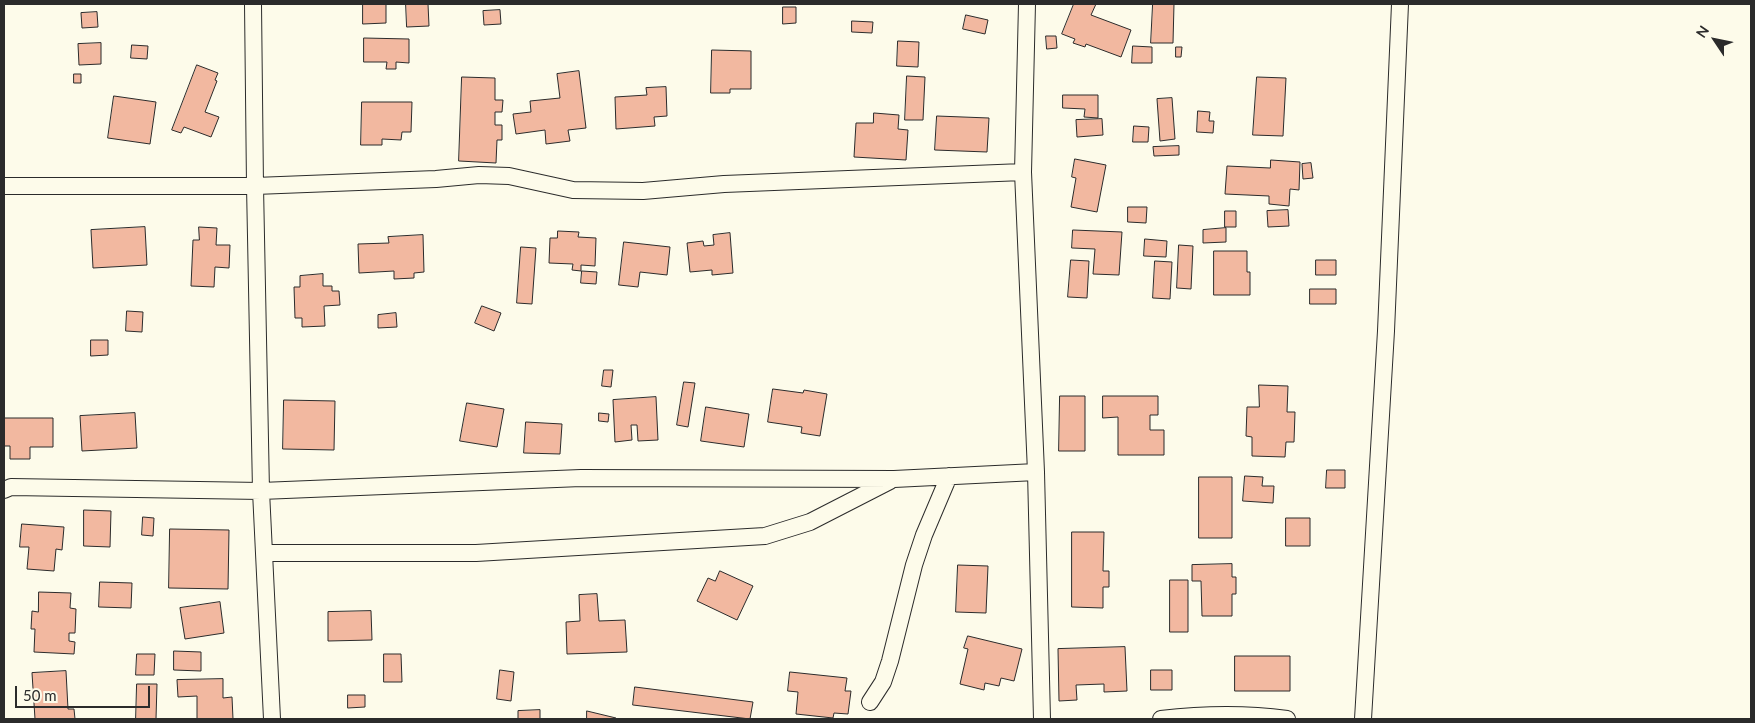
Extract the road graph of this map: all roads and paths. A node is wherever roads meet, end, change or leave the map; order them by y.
1 (253, 4) edge
2 (1027, 4) edge
3 (1400, 4) edge
4 (1022, 172) junction
5 (4, 186) edge
6 (255, 186) junction
7 (1036, 472) junction
8 (949, 476) junction
9 (894, 479) junction
10 (4, 490) edge
11 (260, 491) junction
12 (264, 553) junction
13 (870, 702) dead end
14 (272, 719) edge
15 (1042, 719) edge
16 (1161, 719) edge
17 (1287, 719) edge
18 (1363, 719) edge

1 - 6 street
2 - 4 street
3 - 18 street
4 - 6 street
4 - 7 street
5 - 6 street
6 - 11 street
7 - 8 street
7 - 15 street
8 - 9 street
8 - 13 street
9 - 11 street
9 - 12 street
10 - 11 street
11 - 12 street
12 - 14 street
16 - 17 street

